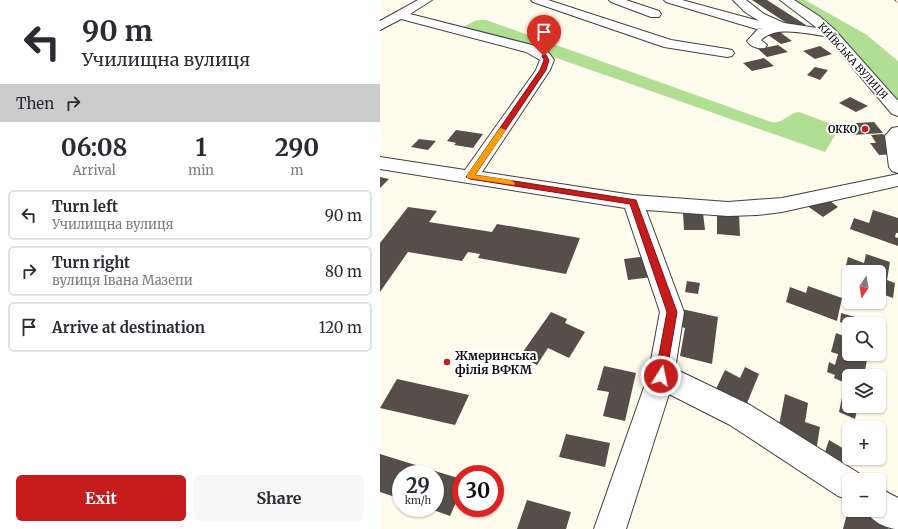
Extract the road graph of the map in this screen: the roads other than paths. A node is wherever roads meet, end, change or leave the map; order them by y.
1 (426, 0) edge
2 (537, 0) edge
3 (615, 0) edge
4 (670, 0) edge
5 (739, 0) edge
6 (786, 0) edge
7 (656, 14) dead end
8 (399, 15) junction
9 (770, 23) junction
10 (380, 26) edge
11 (785, 27) junction
12 (830, 32) junction
13 (760, 45) dead end
14 (727, 53) dead end
15 (898, 111) edge
16 (898, 132) edge
17 (380, 163) edge
18 (898, 167) edge
19 (470, 177) junction
20 (898, 180) edge
21 (633, 202) junction
22 (661, 376) junction
23 (842, 481) edge
24 (886, 508) edge
25 (898, 516) edge
26 (610, 529) edge

1 - 8 street
2 - 14 street
3 - 7 street
4 - 9 street
5 - 9 street
6 - 12 street, КИЇВСЬКА ВУЛИЦЯ
8 - 10 street
8 - 19 street
9 - 11 street
11 - 12 street
11 - 13 street
12 - 15 street, КИЇВСЬКА ВУЛИЦЯ
16 - 18 street
17 - 19 street
19 - 21 street
20 - 21 street
21 - 22 street
22 - 23 street
22 - 26 street
24 - 25 street

